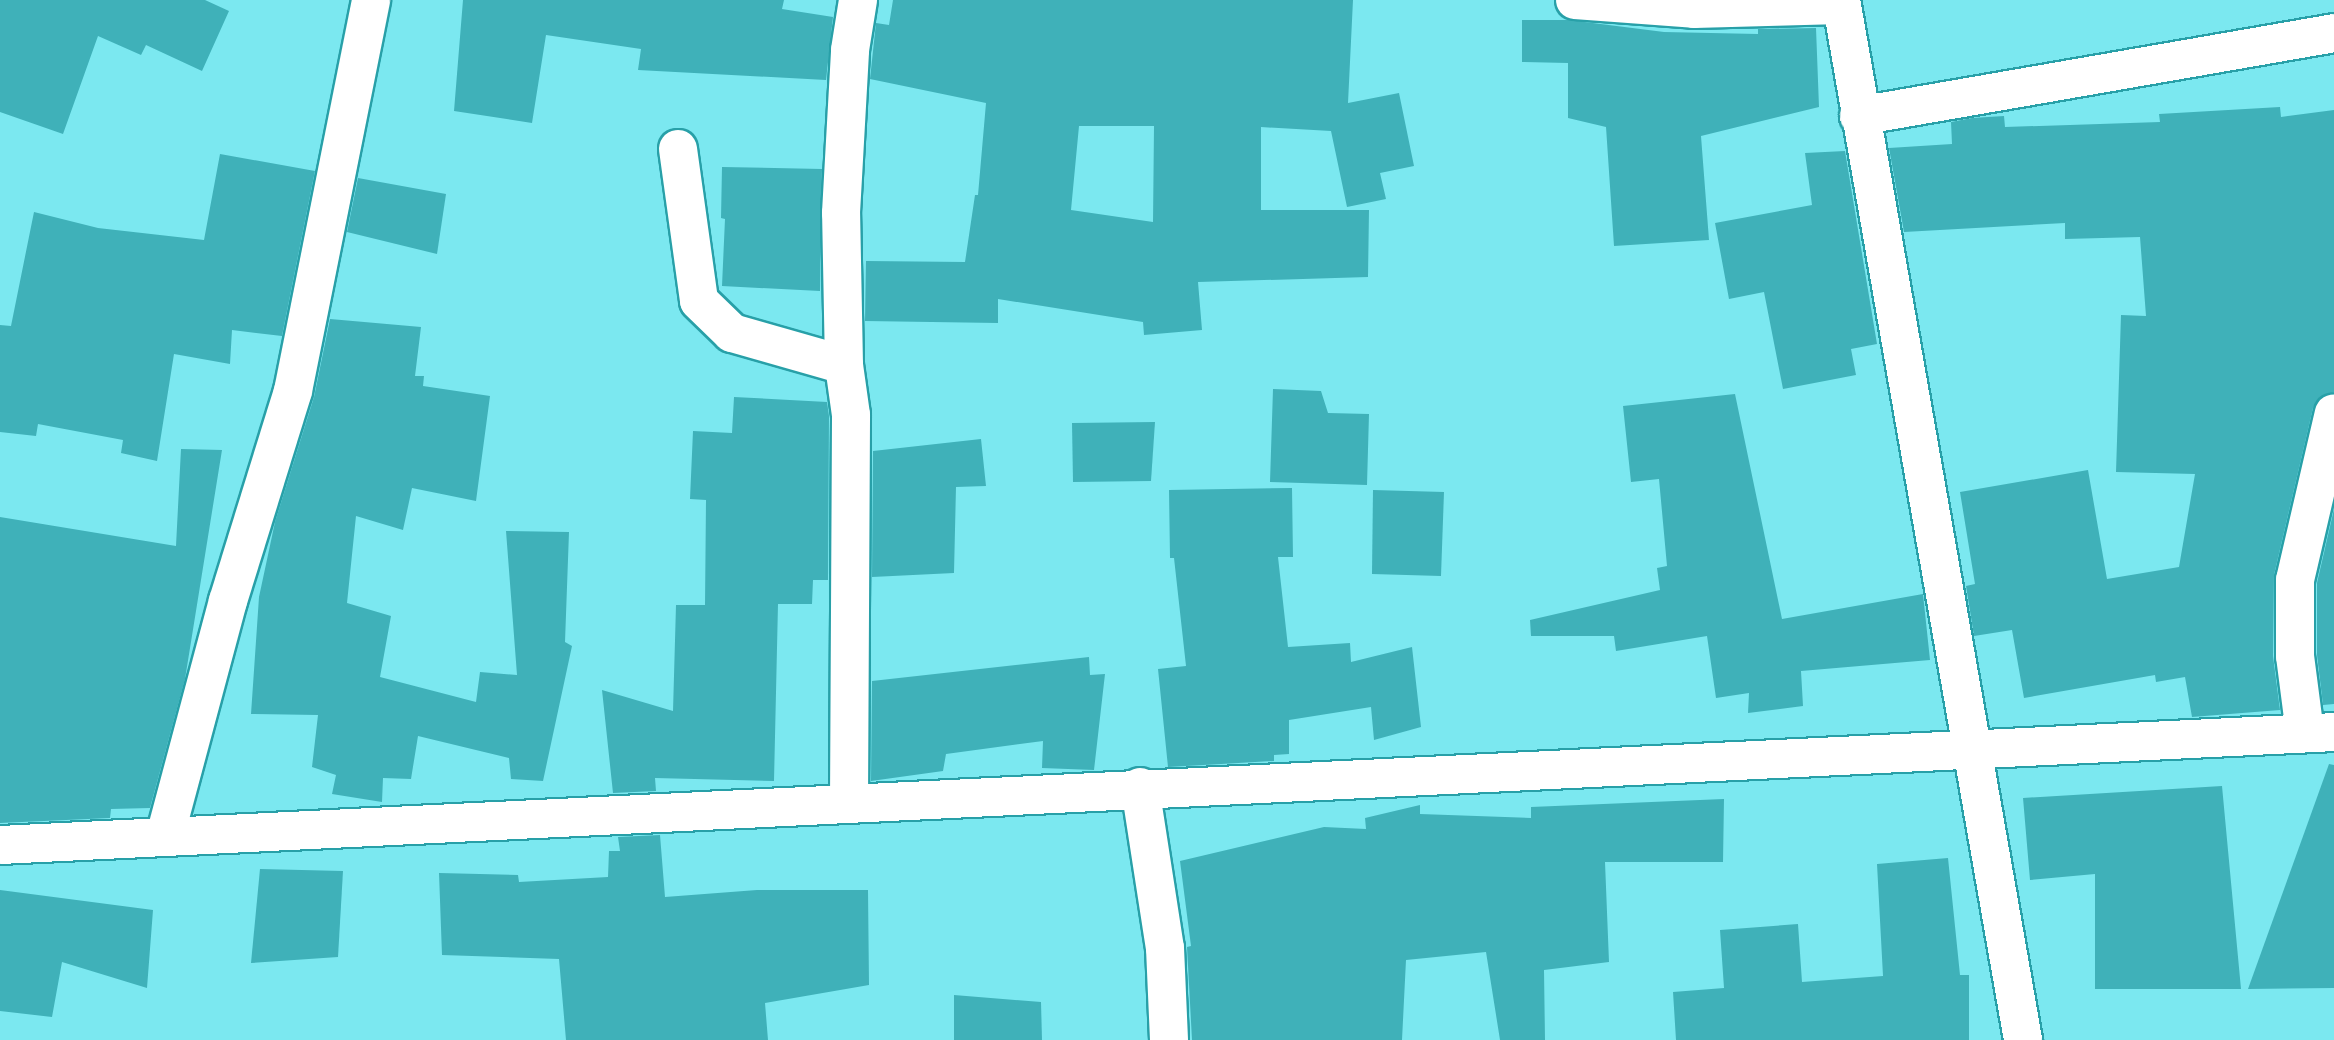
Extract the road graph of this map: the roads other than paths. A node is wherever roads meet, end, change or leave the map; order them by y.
1 (371, 0) edge
2 (858, 0) edge
3 (1575, 0) edge
4 (1841, 2) edge
5 (2334, 33) edge
6 (1859, 116) junction
7 (678, 149) dead end
8 (844, 365) junction
9 (2334, 414) edge
10 (2320, 732) edge
11 (1975, 748) junction
12 (1140, 787) junction
13 (849, 802) junction
14 (165, 836) junction
15 (0, 845) edge
16 (1169, 1040) edge
17 (2023, 1040) edge

1 - 14 street
2 - 8 street
3 - 4 street
4 - 6 street
5 - 6 street
6 - 11 street
7 - 8 street
8 - 13 street
9 - 10 street
10 - 11 street
11 - 12 street
11 - 17 street
12 - 13 street
12 - 16 street
13 - 14 street
14 - 15 street

